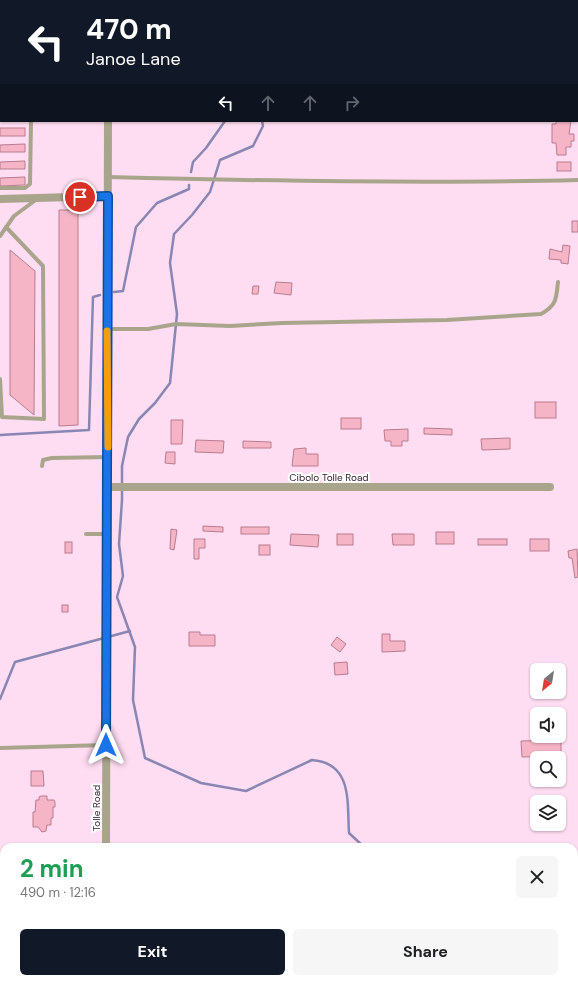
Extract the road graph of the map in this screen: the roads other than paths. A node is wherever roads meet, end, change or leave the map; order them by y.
1 (31, 122) edge
2 (108, 122) edge
3 (108, 177) junction
4 (578, 180) edge
5 (0, 188) edge
6 (108, 196) junction
7 (39, 198) junction
8 (0, 199) edge
9 (6, 227) junction
10 (0, 236) edge
11 (558, 282) dead end
12 (107, 329) junction
13 (0, 379) edge
14 (108, 457) junction
15 (42, 466) dead end
16 (108, 487) junction
17 (550, 487) dead end
18 (86, 534) dead end
19 (108, 534) junction
20 (106, 745) junction
21 (0, 748) edge
22 (106, 843) edge

1 - 5 lane
2 - 3 street, Tolle Road
3 - 4 lane
3 - 6 street, Tolle Road
6 - 7 street
6 - 12 street, Tolle Road
7 - 8 street
7 - 9 lane
9 - 10 lane
9 - 13 lane
11 - 12 lane
12 - 14 street, Tolle Road
14 - 15 lane
14 - 16 street, Tolle Road
16 - 17 street, Cibolo Tolle Road
16 - 19 street, Tolle Road
18 - 19 lane
19 - 20 street, Tolle Road
20 - 21 lane
20 - 22 street, Tolle Road

